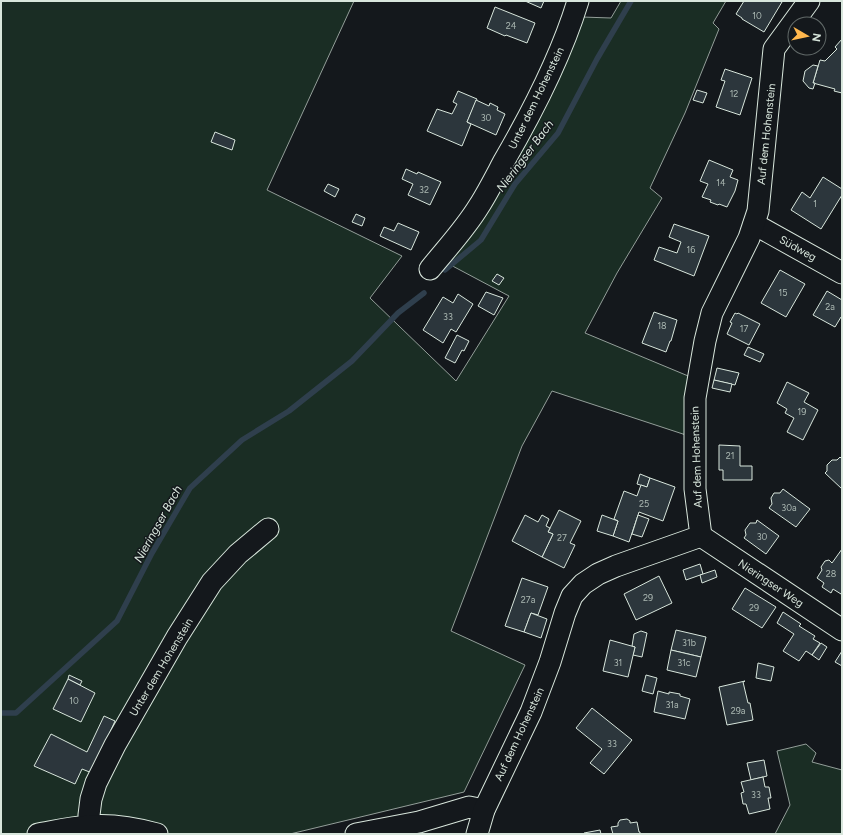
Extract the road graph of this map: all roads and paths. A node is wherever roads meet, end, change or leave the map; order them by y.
1 (578, 1) edge
2 (809, 1) edge
3 (754, 224) junction
4 (430, 269) dead end
5 (842, 273) edge
6 (268, 529) dead end
7 (701, 536) junction
8 (842, 630) edge
9 (484, 810) junction
10 (90, 826) junction
11 (38, 834) edge
12 (157, 834) edge
13 (356, 834) edge
14 (477, 834) edge

1 - 4 street, Unter dem Hohenstein
2 - 3 street, Auf dem Hohenstein
3 - 5 street, Südweg
3 - 7 street, Auf dem Hohenstein
6 - 10 street, Unter dem Hohenstein
7 - 8 street, Nieringser Weg
7 - 9 street, Auf dem Hohenstein
9 - 13 street
9 - 14 street, Auf dem Hohenstein
10 - 11 street
10 - 12 street

